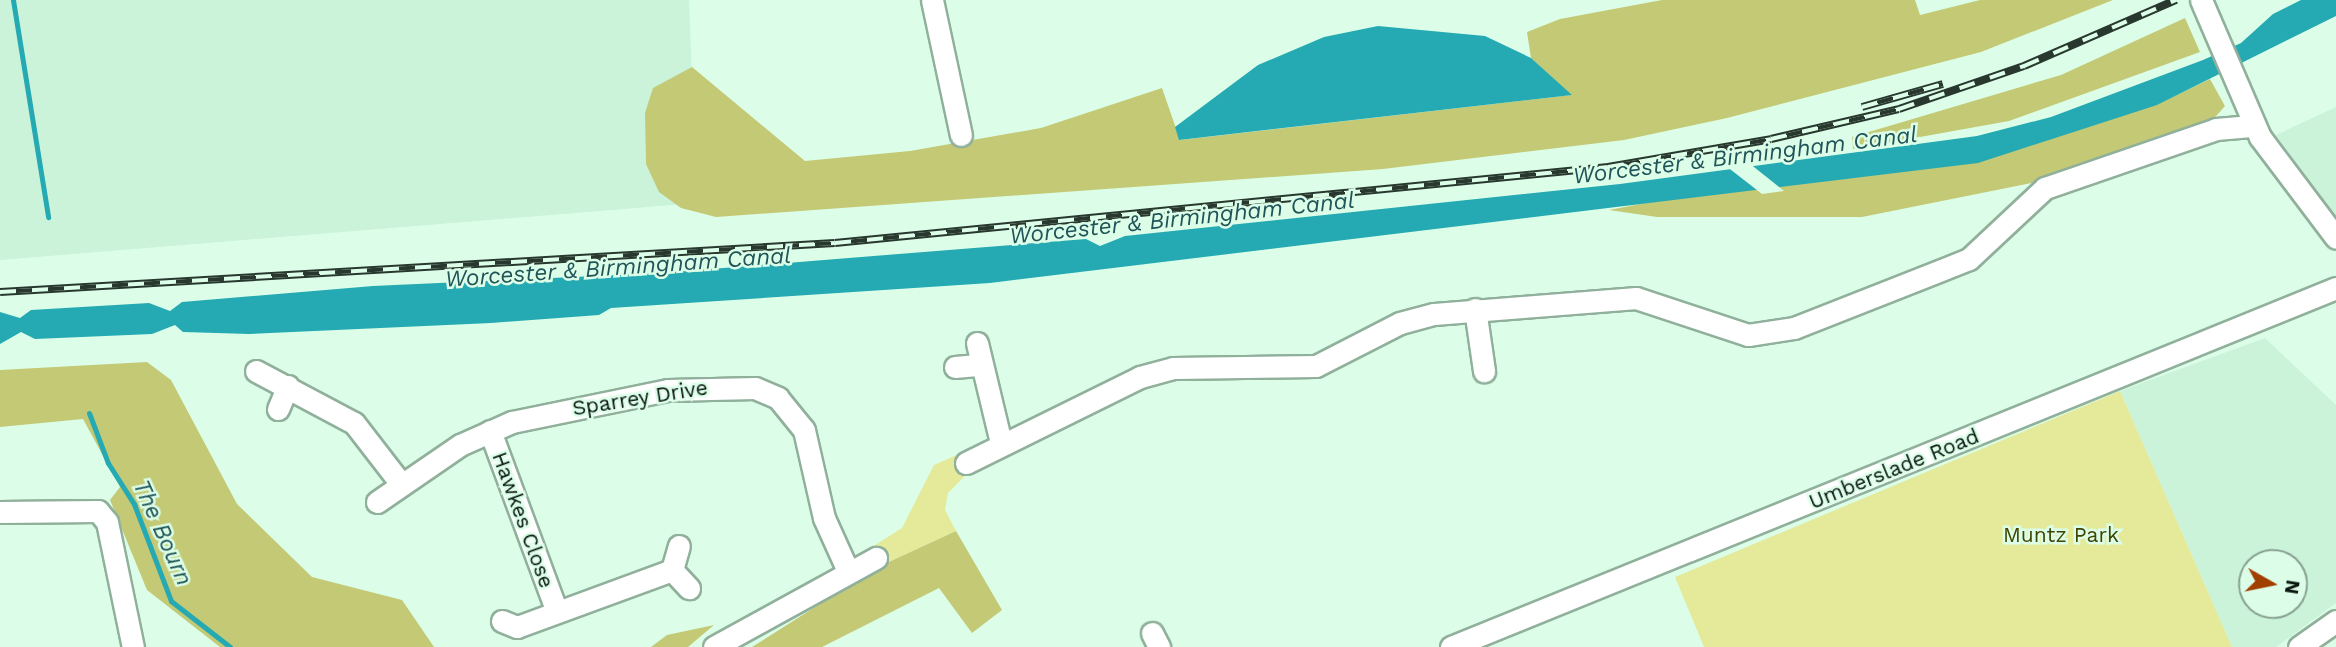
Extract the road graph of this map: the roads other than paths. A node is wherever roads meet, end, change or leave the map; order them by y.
1 (932, 0) edge
2 (2201, 0) edge
3 (2254, 126) junction
4 (961, 135) dead end
5 (2336, 238) edge
6 (2336, 288) edge
7 (1475, 309) junction
8 (976, 343) dead end
9 (977, 365) junction
10 (955, 367) dead end
11 (256, 370) dead end
12 (1488, 376) dead end
13 (288, 386) junction
14 (278, 409) dead end
15 (490, 431) junction
16 (1001, 443) junction
17 (966, 463) dead end
18 (402, 485) junction
19 (377, 502) dead end
20 (0, 512) edge
21 (679, 546) dead end
22 (876, 558) dead end
23 (847, 569) junction
24 (671, 570) junction
25 (689, 588) dead end
26 (556, 609) junction
27 (2336, 621) edge
28 (512, 632) edge
29 (133, 647) edge
30 (714, 647) edge
31 (1451, 647) edge
32 (2299, 647) edge

1 - 4 street
2 - 3 street
3 - 5 street
3 - 7 street
6 - 31 street, Umberslade Road
7 - 12 street
7 - 16 street
8 - 9 street
9 - 10 street
9 - 16 street
11 - 13 street
13 - 14 street
13 - 18 street
15 - 18 street, Sparrey Drive
15 - 23 street, Sparrey Drive
15 - 26 street, Hawkes Close
16 - 17 street
18 - 19 street, Sparrey Drive
20 - 29 street
21 - 24 street
22 - 23 street
23 - 30 street
24 - 25 street
24 - 26 street, Hawkes Close
26 - 28 street, Hawkes Close
27 - 32 street

